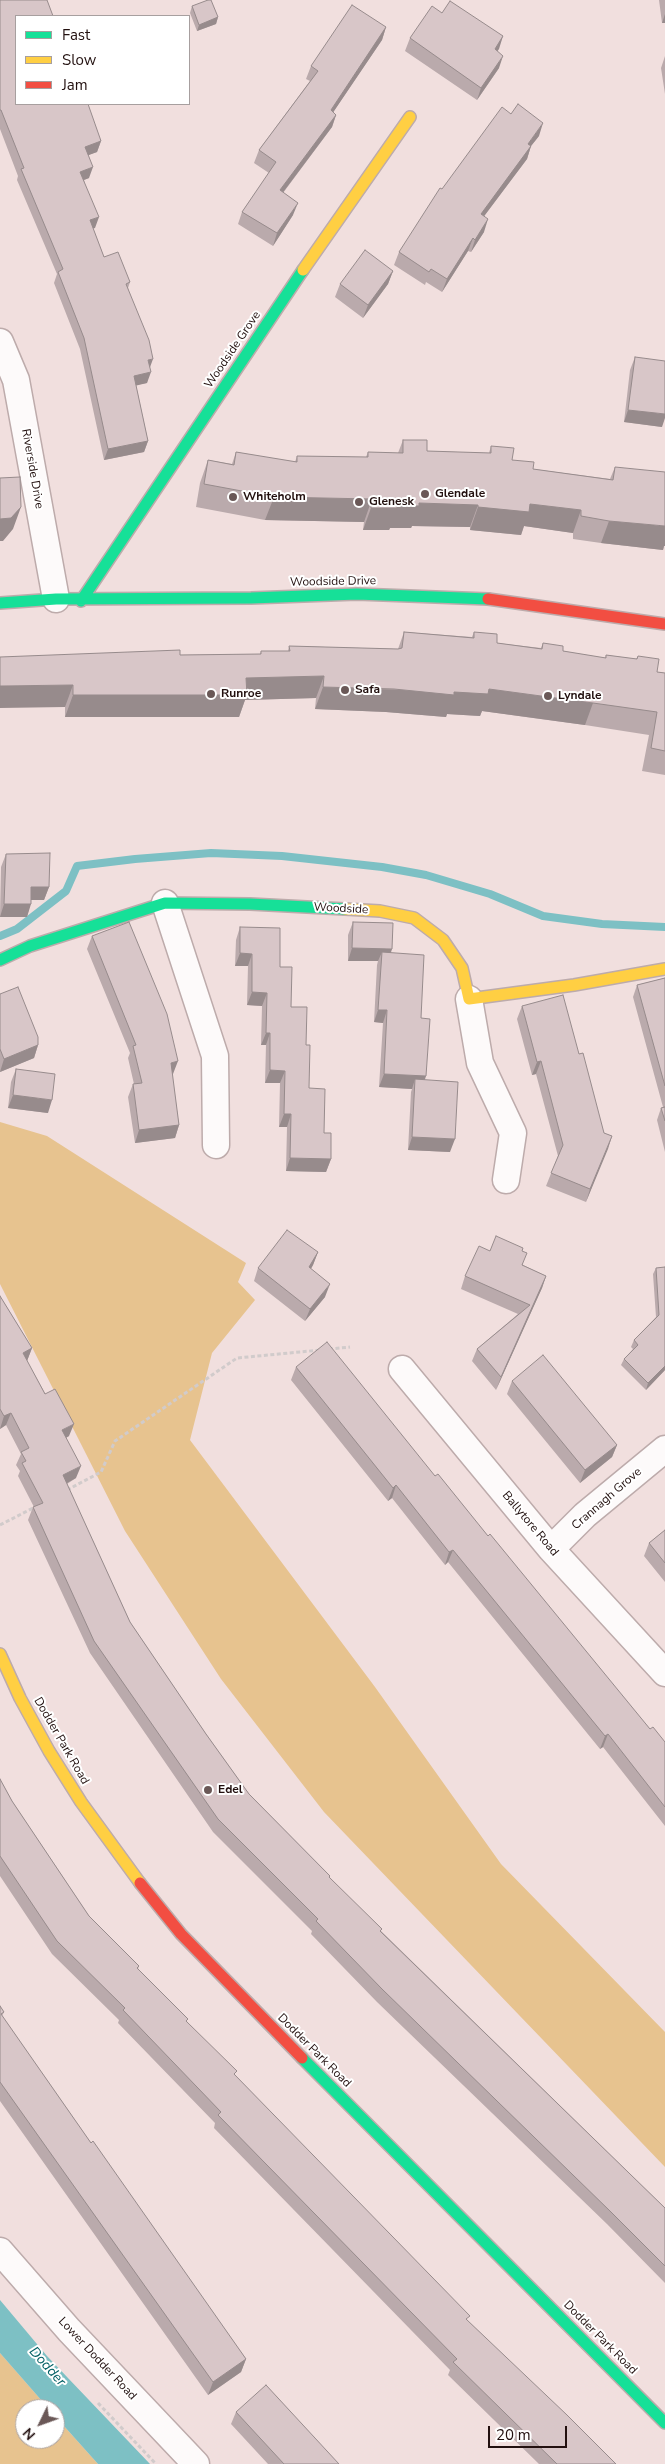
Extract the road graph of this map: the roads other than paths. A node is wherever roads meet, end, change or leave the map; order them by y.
1 (410, 117) dead end
2 (0, 342) edge
3 (68, 600) junction
4 (0, 603) edge
5 (665, 624) edge
6 (165, 903) junction
7 (0, 960) edge
8 (665, 969) edge
9 (469, 999) junction
10 (216, 1145) dead end
11 (506, 1180) dead end
12 (402, 1369) dead end
13 (665, 1449) edge
14 (551, 1549) junction
15 (0, 1654) edge
16 (665, 1673) edge
17 (0, 2250) edge
18 (665, 2423) edge
19 (196, 2464) edge

1 - 3 street, Woodside Grove
2 - 3 street, Riverside Drive
3 - 4 street, Woodside Drive
3 - 5 street, Woodside Drive
6 - 7 street, Woodside
6 - 9 street, Woodside
6 - 10 street
8 - 9 street
9 - 11 street, Woodside
12 - 14 street, Ballytore Road
13 - 14 street, Crannagh Grove
14 - 16 street, Ballytore Road
15 - 18 street, Dodder Park Road
17 - 19 street, Lower Dodder Road

